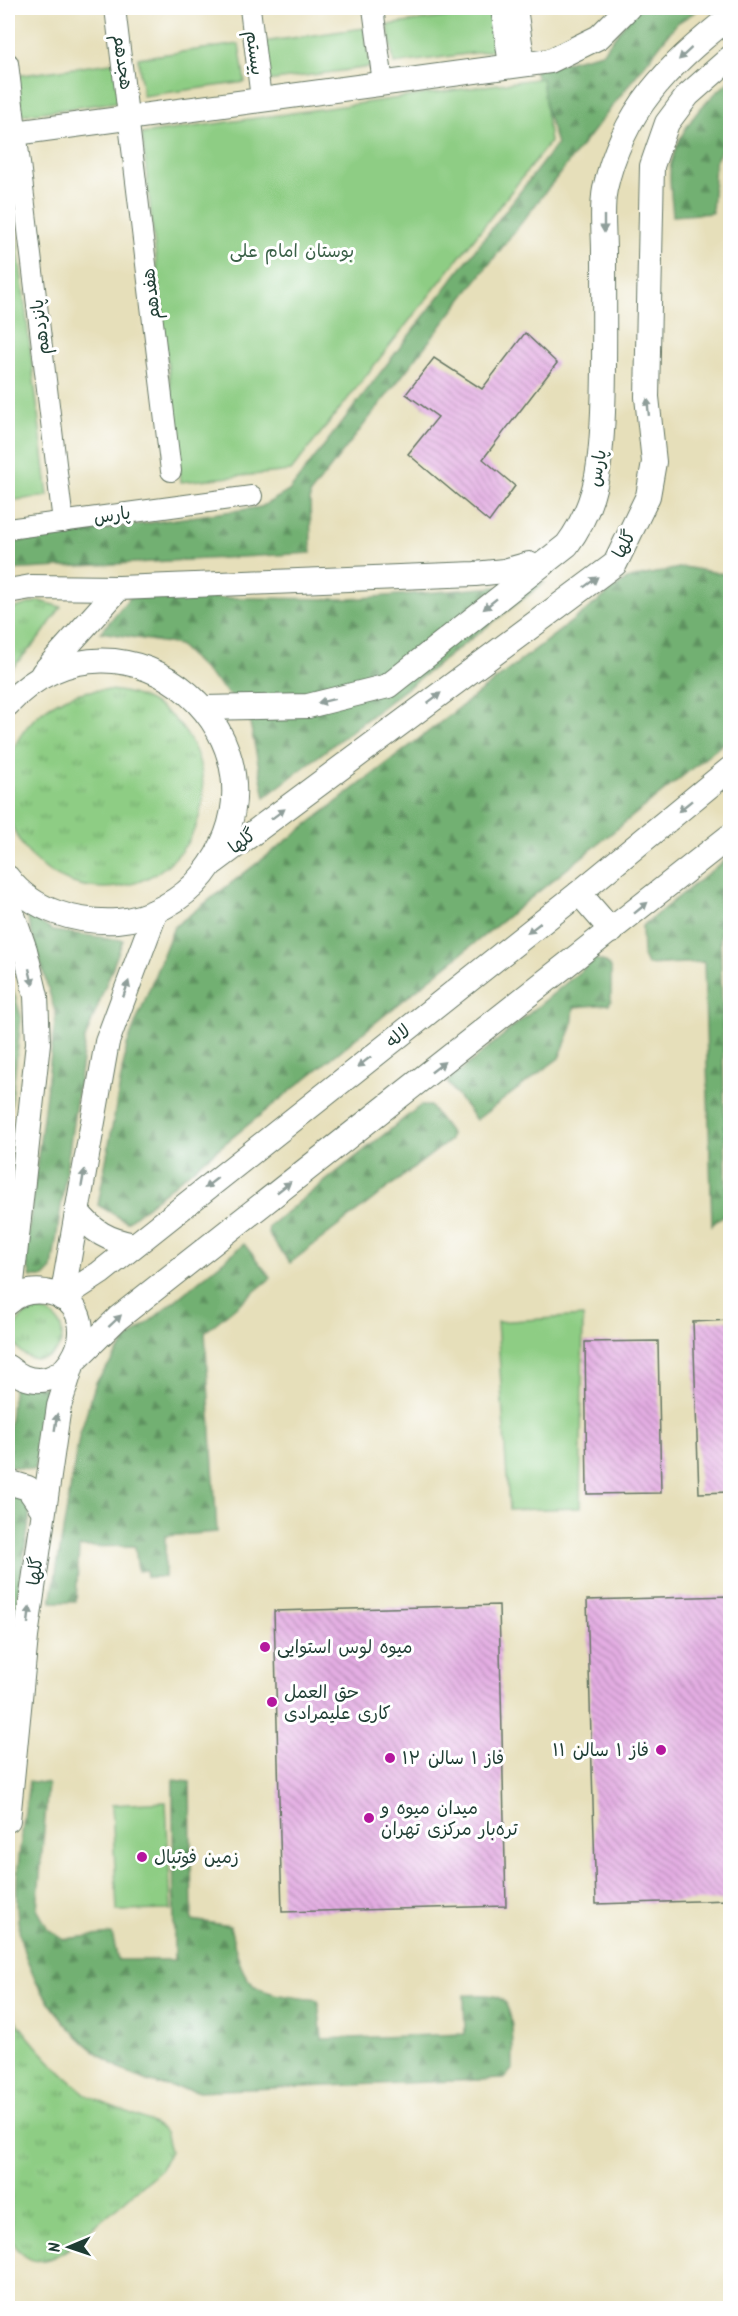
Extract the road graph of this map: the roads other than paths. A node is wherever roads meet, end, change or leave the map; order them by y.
1 (115, 8) edge
2 (249, 8) edge
3 (373, 8) edge
4 (501, 8) edge
5 (517, 8) edge
6 (628, 8) edge
7 (730, 17) edge
8 (730, 58) edge
9 (8, 63) edge
10 (517, 65) junction
11 (383, 83) junction
12 (261, 99) junction
13 (130, 117) junction
14 (12, 133) edge
15 (171, 471) dead end
16 (252, 496) dead end
17 (63, 522) junction
18 (8, 530) edge
19 (529, 564) dead end
20 (119, 588) junction
21 (8, 591) edge
22 (38, 679) junction
23 (8, 703) edge
24 (204, 708) junction
25 (730, 769) edge
26 (730, 836) edge
27 (214, 862) junction
28 (8, 878) edge
29 (579, 893) junction
30 (8, 901) edge
31 (156, 911) junction
32 (612, 931) junction
33 (77, 1211) junction
34 (134, 1245) junction
35 (62, 1298) junction
36 (9, 1302) edge
37 (73, 1362) junction
38 (8, 1367) edge
39 (8, 1482) edge
40 (43, 1510) junction
41 (8, 1820) edge

1 - 13 street, هجدهم
2 - 12 street, بیستم
3 - 11 street
4 - 10 street
5 - 10 street
6 - 10 street
7 -> 24 street, پارس
27 -> 8 street, گلها
9 - 14 street, پانزدهم
10 - 11 street
11 - 12 street
12 - 13 street
13 - 14 street
13 - 15 street, هفدهم
14 - 17 street, پانزدهم
16 - 17 street, پارس
17 - 18 street, پارس
19 - 20 street
20 - 21 street
20 - 22 street
22 - 23 street
22 - 24 street
24 - 27 street
25 -> 29 street, لاله
32 -> 26 street
27 - 31 street
28 - 31 street
29 - 32 street
29 -> 34 street, لاله
30 -> 36 street
33 -> 31 street
37 -> 32 street
33 - 34 street
33 - 35 street
34 - 35 street, لاله
35 - 36 street
35 - 37 street, گلها
37 - 38 street
40 -> 37 street, گلها
39 - 40 street
41 -> 40 street, گلها

